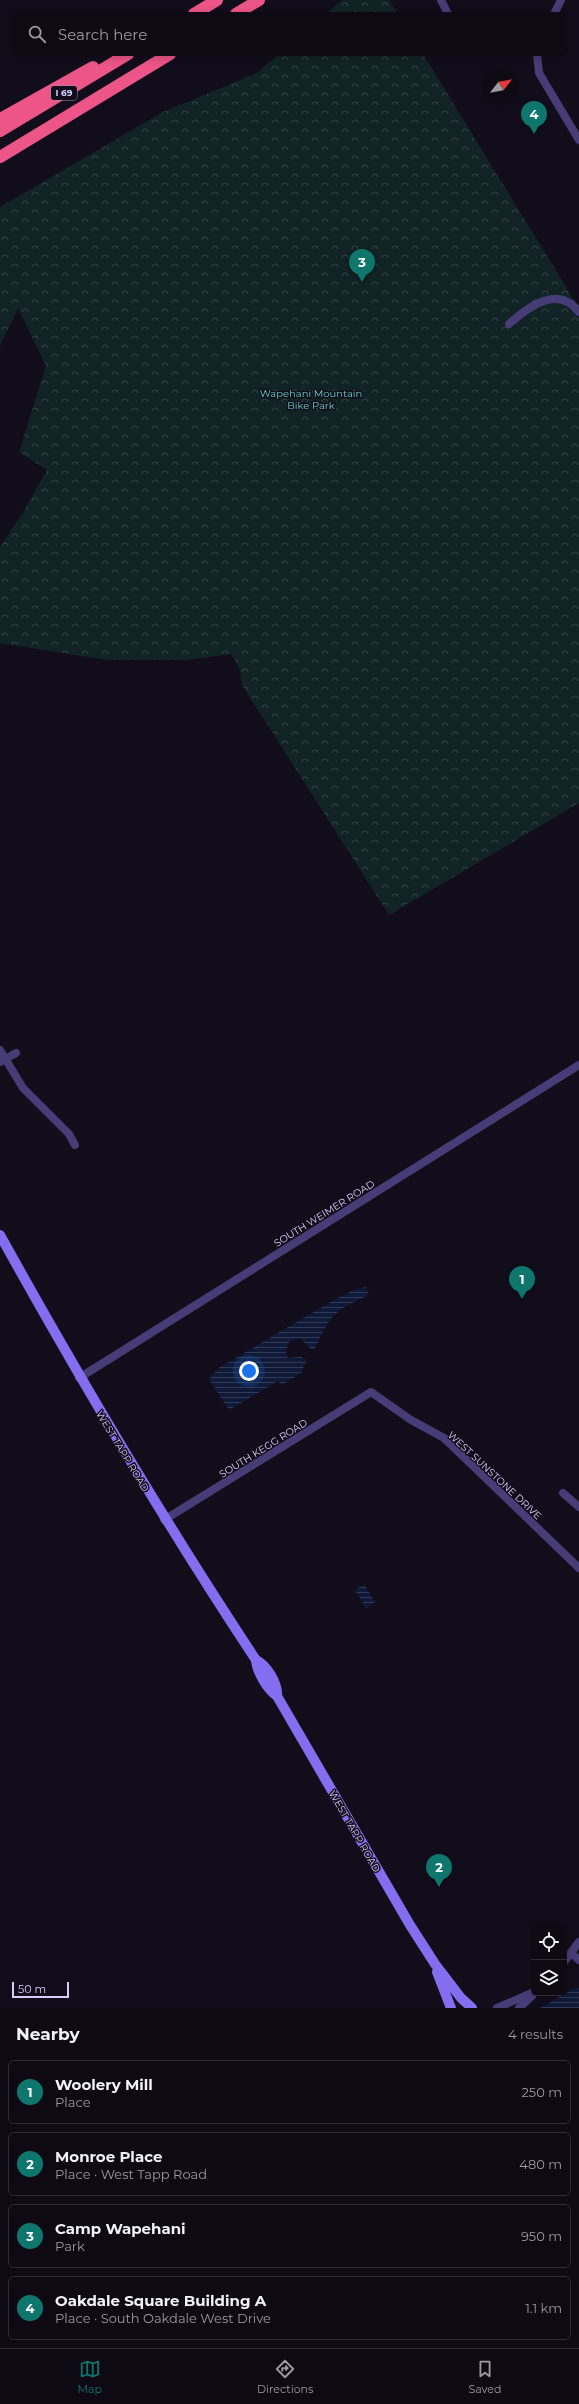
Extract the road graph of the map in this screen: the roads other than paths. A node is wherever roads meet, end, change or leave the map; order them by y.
1 (217, 0) edge
2 (259, 0) edge
3 (441, 0) edge
4 (561, 0) edge
5 (197, 12) edge
6 (239, 12) edge
7 (447, 12) edge
8 (555, 12) edge
9 (117, 56) edge
10 (125, 56) edge
11 (167, 56) edge
12 (537, 56) edge
13 (0, 119) edge
14 (46, 129) junction
15 (0, 131) edge
16 (579, 140) edge
17 (0, 157) edge
18 (0, 161) edge
19 (579, 312) edge
20 (509, 324) dead end
21 (0, 1050) edge
22 (16, 1053) dead end
23 (3, 1061) edge
24 (579, 1065) edge
25 (75, 1145) dead end
26 (0, 1235) edge
27 (80, 1378) junction
28 (371, 1392) joint
29 (563, 1493) dead end
30 (579, 1508) edge
31 (164, 1520) junction
32 (579, 1568) edge
33 (579, 1942) edge
34 (571, 1953) junction
35 (566, 1960) edge
36 (579, 1960) edge
37 (435, 1964) junction
38 (531, 1994) edge
39 (531, 1996) edge
40 (452, 2008) edge
41 (472, 2008) edge
42 (497, 2008) edge
43 (519, 2008) edge

1 - 5 highway
2 - 6 highway
3 - 7 street
4 - 8 street
9 - 13 highway
10 - 15 highway, I 69
11 - 14 highway, I 69
12 - 16 street
14 - 17 highway, I 69
14 - 18 highway
19 - 20 street
21 - 23 street
22 - 23 street
23 - 25 street
24 - 27 street, SOUTH WEIMER ROAD
26 - 27 main road, WEST TAPP ROAD
27 - 31 main road, WEST TAPP ROAD
28 - 31 street, SOUTH KEGG ROAD
28 - 32 street, WEST SUNSTONE DRIVE
29 - 30 street
31 - 37 main road, WEST TAPP ROAD
33 - 34 street
34 - 35 street
34 - 36 street
37 - 40 main road, WEST TAPP ROAD
37 - 41 main road, WEST TAPP ROAD
38 - 42 street
39 - 43 street

